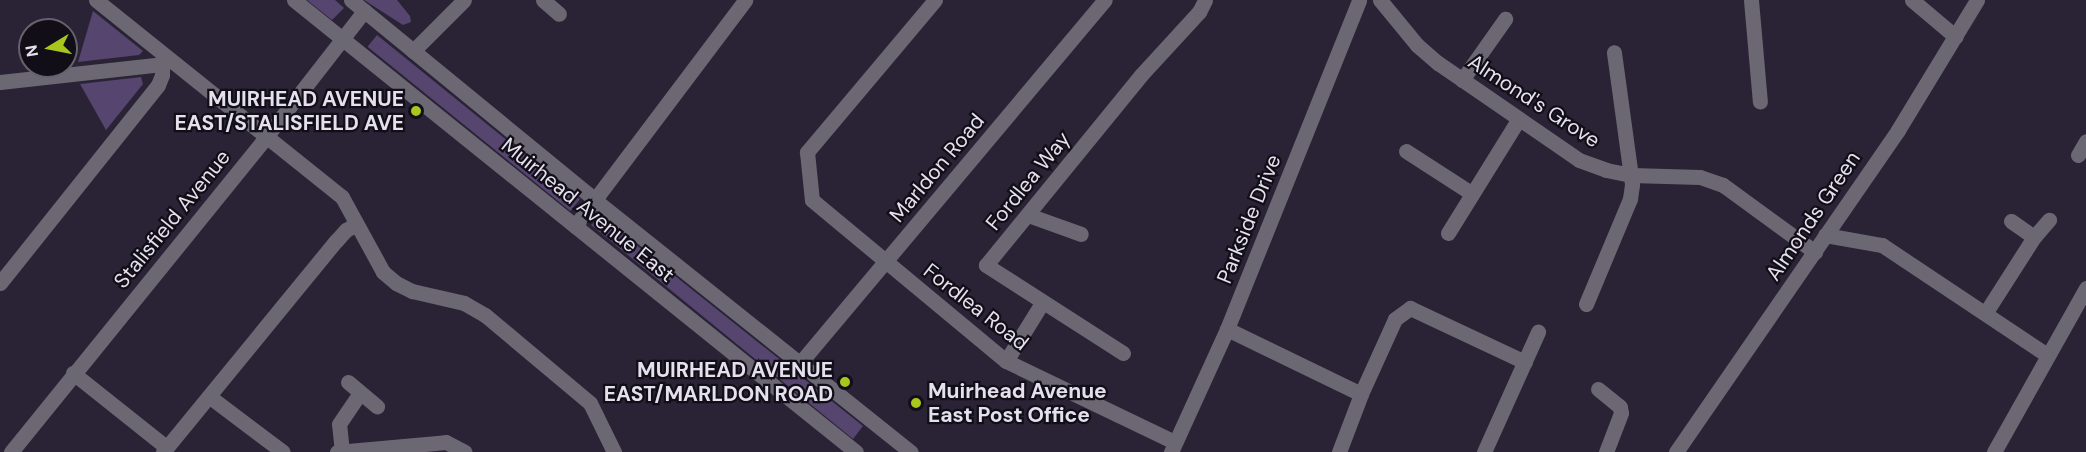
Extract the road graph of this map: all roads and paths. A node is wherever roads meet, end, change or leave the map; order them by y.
1 (96, 0) edge
2 (294, 0) edge
3 (351, 0) edge
4 (464, 0) edge
5 (543, 0) edge
6 (745, 0) edge
7 (935, 0) edge
8 (1105, 0) edge
9 (1205, 0) edge
10 (1359, 0) edge
11 (1380, 0) edge
12 (1751, 0) edge
13 (1912, 0) edge
14 (1977, 0) edge
15 (364, 10) junction
16 (559, 14) dead end
17 (1504, 19) dead end
18 (1956, 37) junction
19 (342, 40) junction
20 (413, 51) junction
21 (1614, 52) dead end
22 (166, 62) junction
23 (1462, 80) junction
24 (0, 82) edge
25 (1760, 102) dead end
26 (1518, 120) junction
27 (266, 137) junction
28 (2086, 141) edge
29 (1406, 151) dead end
30 (2078, 155) dead end
31 (1631, 175) junction
32 (1471, 193) junction
33 (595, 200) junction
34 (1028, 214) junction
35 (2049, 220) dead end
36 (2010, 221) dead end
37 (356, 224) junction
38 (575, 226) junction
39 (1448, 233) dead end
40 (1081, 234) dead end
41 (1825, 236) junction
42 (2034, 237) junction
43 (1815, 252) junction
44 (885, 263) junction
45 (0, 283) edge
46 (2086, 288) edge
47 (1042, 303) junction
48 (1586, 304) dead end
49 (1986, 312) junction
50 (1227, 330) junction
51 (1539, 332) dead end
52 (1123, 353) dead end
53 (2047, 355) junction
54 (1006, 362) junction
55 (1525, 362) junction
56 (800, 363) junction
57 (73, 373) junction
58 (348, 382) dead end
59 (1598, 389) dead end
60 (360, 393) junction
61 (1361, 394) junction
62 (210, 397) junction
63 (377, 405) dead end
64 (1173, 447) edge
65 (901, 449) edge
66 (165, 450) edge
67 (10, 452) edge
68 (283, 452) edge
69 (339, 452) edge
70 (465, 452) edge
71 (614, 452) edge
72 (856, 452) edge
73 (1339, 452) edge
74 (1484, 452) edge
75 (1606, 452) edge
76 (1676, 452) edge
77 (1994, 452) edge

1 - 22 street
2 - 19 street, Muirhead Avenue East
3 - 15 street, Muirhead Avenue East
4 - 20 street
5 - 16 street
6 - 33 street
7 - 44 street, Fordlea Road
8 - 44 street, Marldon Road
9 - 34 street, Fordlea Way
10 - 50 street, Parkside Drive
11 - 23 street, Almond's Grove
12 - 25 street
13 - 18 street
14 - 18 street, Almonds Green
15 - 19 street, Stalisfield Avenue
15 - 20 street, Muirhead Avenue East
17 - 23 street
18 - 41 street, Almonds Green
19 - 27 street, Stalisfield Avenue
19 - 38 street, Muirhead Avenue East
20 - 33 street, Muirhead Avenue East
21 - 31 street
22 - 24 street
22 - 27 street
22 - 45 street
23 - 26 street, Almond's Grove
26 - 31 street, Almond's Grove
26 - 32 street
27 - 37 street
27 - 57 street, Stalisfield Avenue
28 - 30 street
29 - 32 street
31 - 43 street, Almond's Grove
31 - 48 street
32 - 39 street
33 - 38 street
33 - 56 street, Muirhead Avenue East
34 - 40 street
34 - 47 street, Fordlea Way
35 - 42 street
36 - 42 street
37 - 62 street
37 - 71 street
38 - 72 street, Muirhead Avenue East
41 - 43 street, Almonds Green
41 - 49 street
42 - 49 street
43 - 76 street, Almonds Green
44 - 54 street, Fordlea Road
44 - 56 street, Marldon Road
46 - 53 street
47 - 52 street, Fordlea Way
47 - 54 street
49 - 53 street
50 - 61 street
50 - 64 street, Parkside Drive
51 - 55 street
53 - 77 street
54 - 64 street, Fordlea Road
55 - 61 street
55 - 74 street
56 - 65 street, Muirhead Avenue East
57 - 66 street
57 - 67 street, Stalisfield Avenue
58 - 60 street
59 - 75 street
60 - 63 street
60 - 69 street
61 - 73 street
62 - 66 street
62 - 68 street
69 - 70 street

